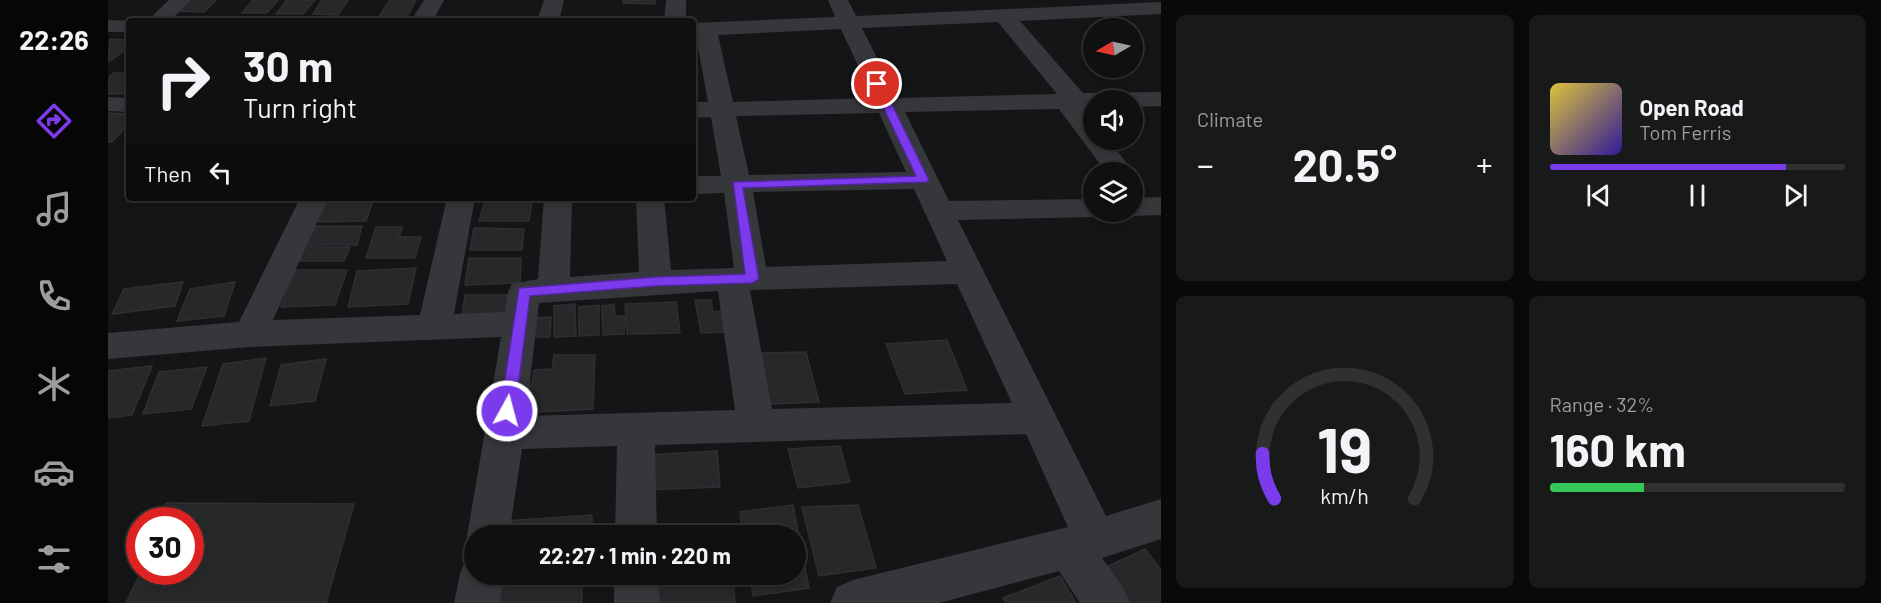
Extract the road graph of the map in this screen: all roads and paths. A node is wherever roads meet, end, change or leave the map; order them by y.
1 (181, 0) edge
2 (434, 0) edge
3 (555, 0) edge
4 (676, 0) edge
5 (1161, 8) edge
6 (986, 10) edge
7 (843, 11) edge
8 (161, 18) edge
9 (424, 18) edge
10 (549, 18) edge
11 (675, 18) edge
12 (108, 26) edge
13 (126, 26) edge
14 (699, 29) edge
15 (1161, 99) edge
16 (1071, 101) junction
17 (108, 104) edge
18 (126, 105) edge
19 (887, 105) junction
20 (722, 109) junction
21 (696, 110) edge
22 (1083, 121) edge
23 (1102, 150) edge
24 (1111, 162) edge
25 (923, 180) junction
26 (737, 184) junction
27 (696, 185) edge
28 (313, 201) edge
29 (460, 201) edge
30 (558, 201) edge
31 (650, 201) edge
32 (1083, 207) edge
33 (938, 211) junction
34 (967, 272) junction
35 (742, 279) junction
36 (656, 282) junction
37 (553, 290) junction
38 (518, 324) junction
39 (434, 327) junction
40 (250, 334) junction
41 (108, 346) edge
42 (1037, 418) junction
43 (756, 426) junction
44 (636, 430) junction
45 (504, 433) junction
46 (1161, 519) edge
47 (490, 525) edge
48 (636, 525) edge
49 (1082, 544) junction
50 (480, 585) edge
51 (636, 585) edge
52 (477, 603) edge
53 (636, 603) edge
54 (853, 603) edge
55 (1107, 603) edge

1 - 8 street
2 - 9 street
3 - 10 street
4 - 11 street
5 - 6 street
6 - 7 street
6 - 16 street
7 - 14 street
7 - 19 street
12 - 13 street
14 - 20 street
15 - 16 street
16 - 19 street
16 - 22 street
17 - 18 street
19 - 20 street
19 - 25 street
20 - 21 street
20 - 26 street
23 - 24 street
25 - 26 street
25 - 33 street
26 - 27 street
26 - 35 street
28 - 40 street
29 - 39 street
30 - 37 street
31 - 36 street
32 - 33 street
33 - 34 street
34 - 35 street
34 - 42 street
35 - 36 street
35 - 43 street
36 - 37 street
37 - 38 street
38 - 39 street
38 - 45 street
39 - 40 street
40 - 41 street
42 - 43 street
42 - 49 street
43 - 44 street
44 - 45 street
44 - 48 street
45 - 47 street
46 - 49 street
49 - 54 street
49 - 55 street
50 - 52 street
51 - 53 street

